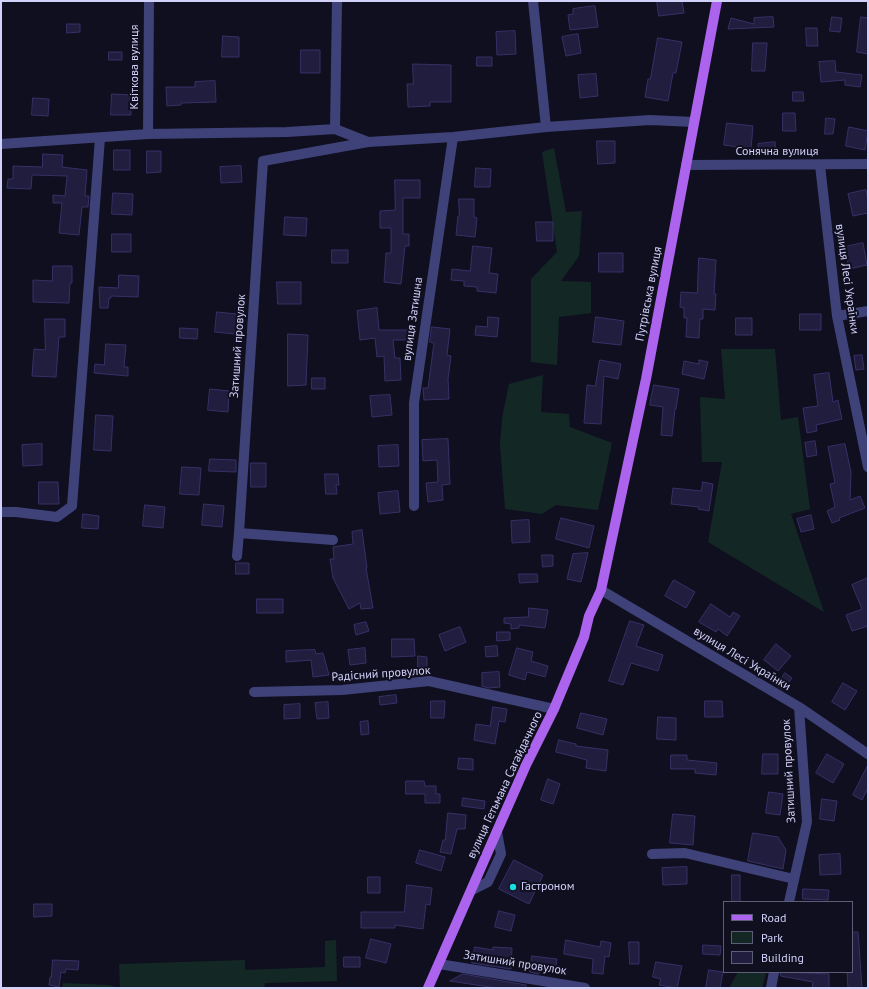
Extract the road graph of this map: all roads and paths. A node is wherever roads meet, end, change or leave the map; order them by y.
1 (148, 1) edge
2 (337, 1) edge
3 (533, 1) edge
4 (717, 1) edge
5 (694, 122) junction
6 (546, 127) junction
7 (335, 129) junction
8 (148, 134) junction
9 (453, 137) junction
10 (100, 138) junction
11 (368, 142) junction
12 (1, 144) edge
13 (868, 164) edge
14 (686, 165) junction
15 (820, 165) junction
16 (868, 312) edge
17 (837, 316) junction
18 (868, 467) edge
19 (414, 506) dead end
20 (1, 512) edge
21 (239, 533) junction
22 (333, 540) dead end
23 (237, 556) dead end
24 (601, 590) junction
25 (254, 692) dead end
26 (799, 707) junction
27 (554, 709) junction
28 (868, 754) edge
29 (652, 854) dead end
30 (794, 879) junction
31 (789, 901) edge
32 (439, 964) junction
33 (774, 973) edge
34 (428, 988) edge
35 (585, 988) edge
36 (771, 988) edge

1 - 8 street, Квіткова вулиця
2 - 7 street
3 - 6 street
4 - 5 main road, Путрівська вулиця
5 - 6 street
5 - 14 main road, Путрівська вулиця
6 - 9 street
7 - 8 street
7 - 11 street
8 - 10 street
9 - 11 street
9 - 19 street, вулиця Затишна
10 - 12 street
10 - 20 street
11 - 21 street, Затишний провулок
13 - 15 street, Сонячна вулиця
14 - 15 street, Сонячна вулиця
14 - 24 main road, Путрівська вулиця
15 - 17 street, вулиця Лесі Українки
16 - 17 street
17 - 18 street, вулиця Лесі Українки
21 - 22 street
21 - 23 street
24 - 26 street, вулиця Лесі Українки
24 - 27 main road, вулиця Гетьмана Сагайдачного
25 - 27 street, Радісний провулок
26 - 28 street, вулиця Лесі Українки
26 - 30 street, Затишний провулок
27 - 32 main road, вулиця Гетьмана Сагайдачного
29 - 30 street
30 - 31 street, Затишний провулок
32 - 34 main road, вулиця Гетьмана Сагайдачного
32 - 35 street, Затишний провулок
33 - 36 street

